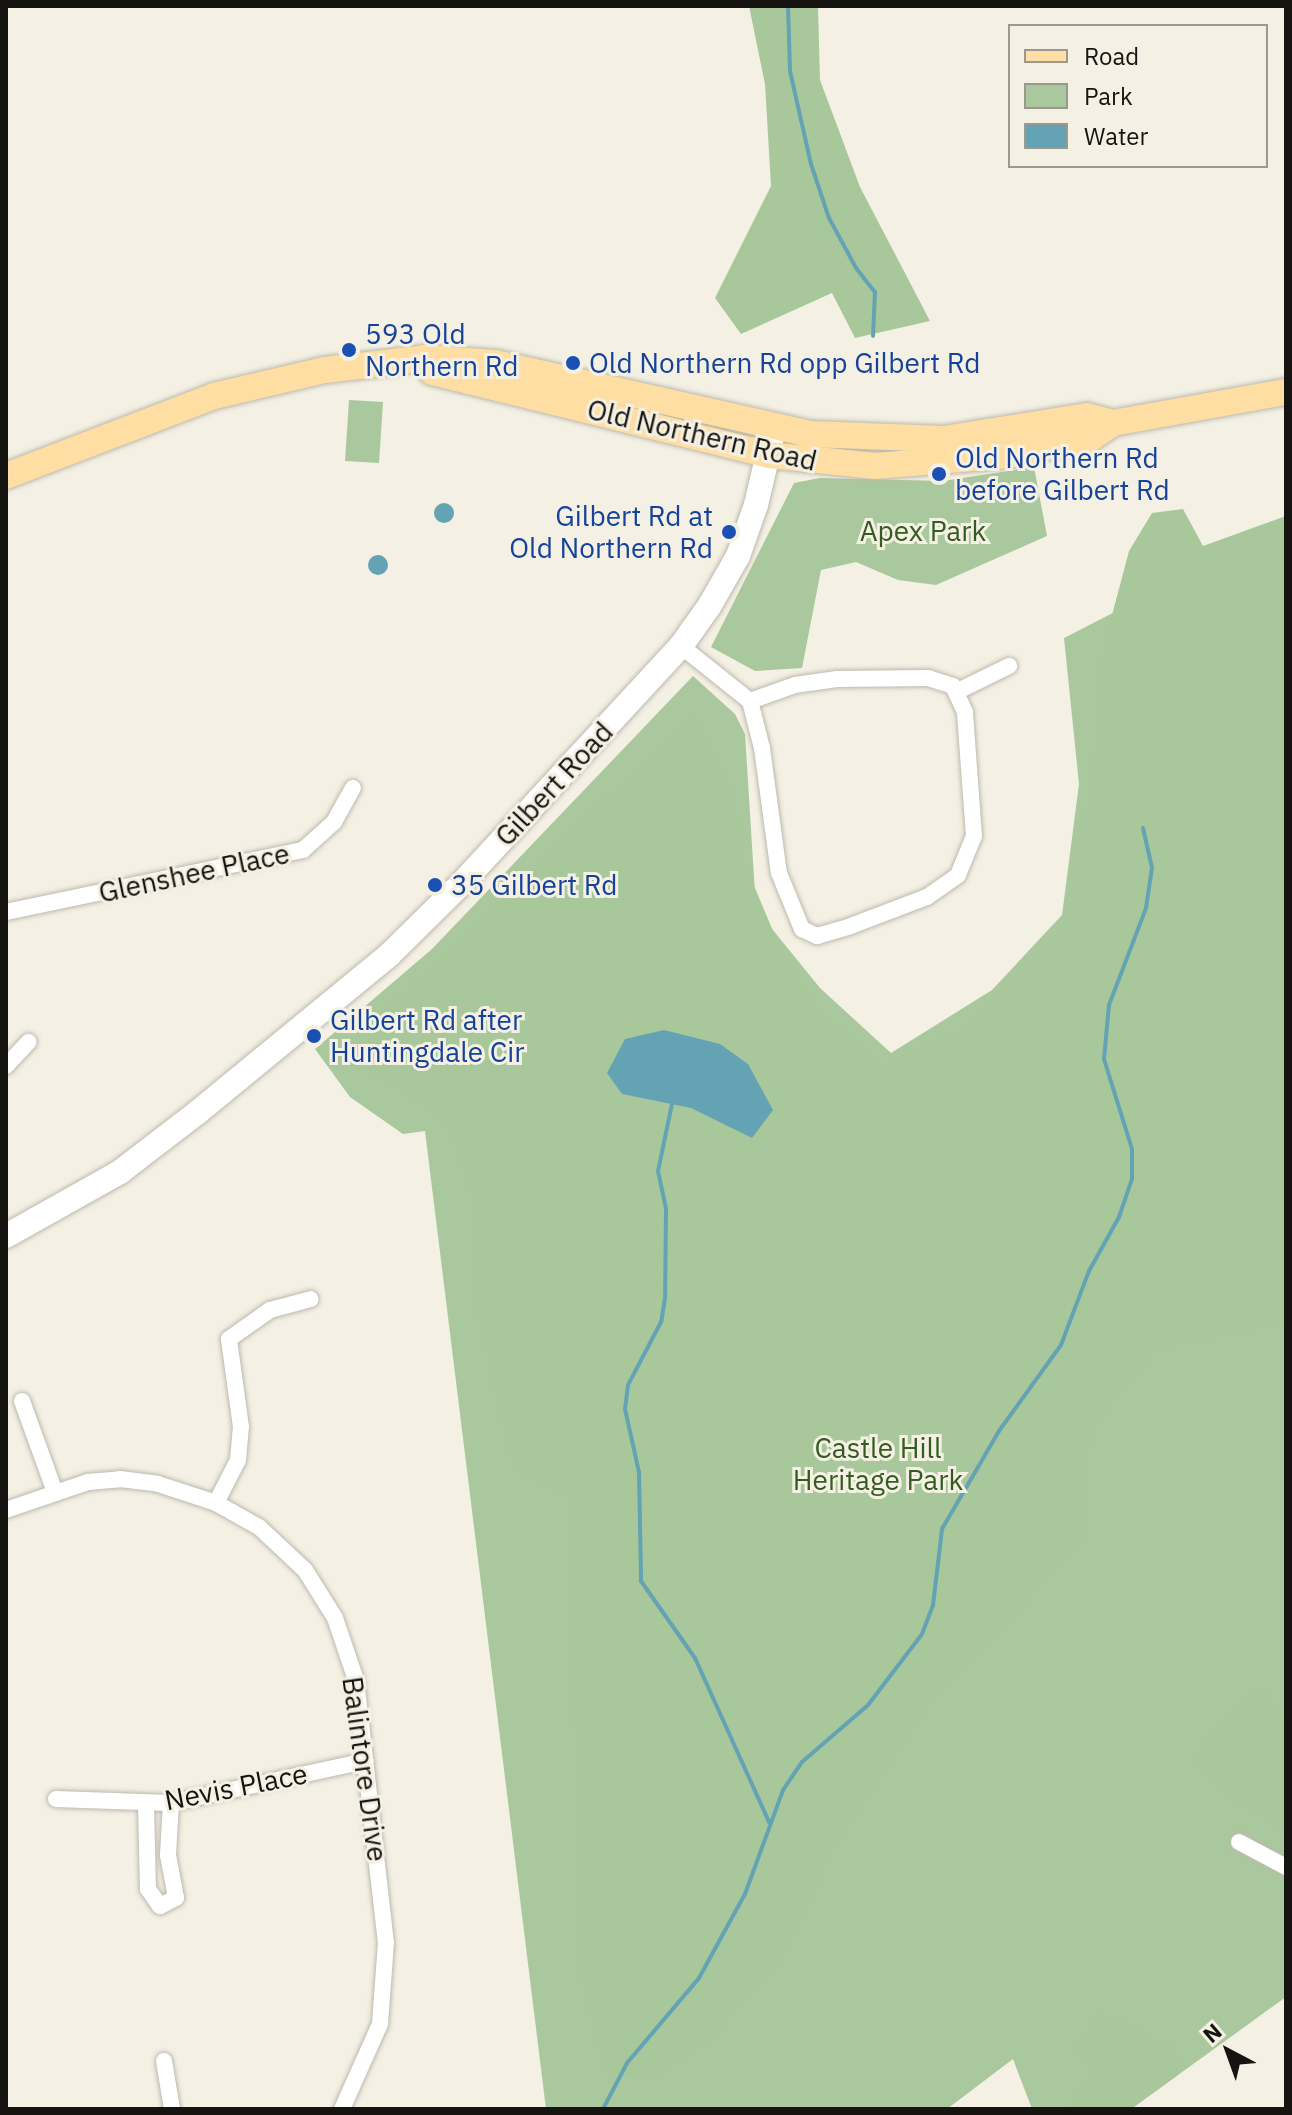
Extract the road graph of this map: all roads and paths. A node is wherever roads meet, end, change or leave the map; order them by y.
1 (385, 363) junction
2 (1286, 392) edge
3 (1113, 423) junction
4 (774, 428) junction
5 (769, 455) junction
6 (6, 476) edge
7 (681, 646) junction
8 (1009, 666) dead end
9 (958, 691) junction
10 (750, 701) junction
11 (353, 788) dead end
12 (6, 912) edge
13 (28, 1042) dead end
14 (6, 1066) edge
15 (6, 1236) edge
16 (311, 1299) dead end
17 (22, 1401) dead end
18 (55, 1492) junction
19 (216, 1503) junction
20 (6, 1510) edge
21 (366, 1761) junction
22 (56, 1799) dead end
23 (146, 1803) junction
24 (171, 1803) junction
25 (1239, 1842) dead end
26 (1286, 1867) edge
27 (164, 2061) dead end
28 (172, 2109) edge
29 (342, 2109) edge

1 - 4 main road, Old Northern Road
1 - 5 main road, Old Northern Road
1 - 6 main road, Old Northern Road
2 - 3 main road, Old Northern Road
3 - 4 main road, Old Northern Road
3 - 5 main road, Old Northern Road
4 - 5 main road, Gilbert Road
5 - 7 main road, Gilbert Road
7 - 10 street
7 - 15 main road, Gilbert Road
8 - 9 street
9 - 10 street
9 - 10 street
11 - 12 street, Glenshee Place
13 - 14 street
16 - 19 street
17 - 18 street
18 - 19 street, Balintore Drive
18 - 20 street, Balintore Drive
19 - 21 street, Balintore Drive
21 - 24 street, Nevis Place
21 - 29 street, Balintore Drive
22 - 23 street, Nevis Place
23 - 24 street, Nevis Place
23 - 24 street
25 - 26 street
27 - 28 street

